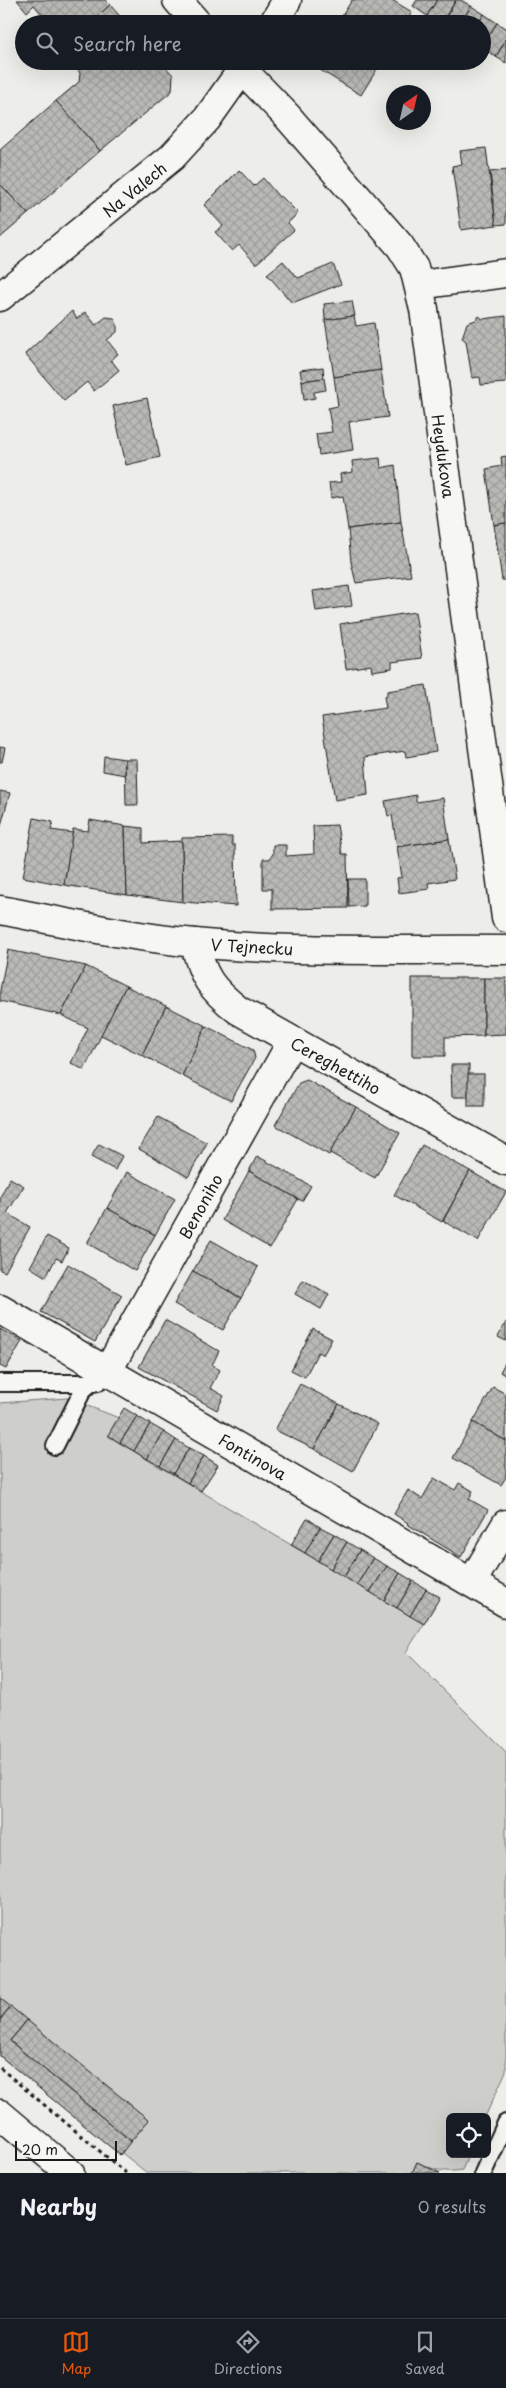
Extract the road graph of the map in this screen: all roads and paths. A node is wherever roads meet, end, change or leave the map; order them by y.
1 (177, 0) edge
2 (287, 0) edge
3 (190, 15) edge
4 (278, 15) edge
5 (237, 70) edge
6 (246, 70) edge
7 (506, 274) edge
8 (420, 285) junction
9 (0, 297) edge
10 (0, 910) edge
11 (506, 918) edge
12 (195, 943) junction
13 (506, 950) edge
14 (292, 1041) junction
15 (506, 1161) edge
16 (0, 1309) edge
17 (99, 1377) junction
18 (0, 1383) edge
19 (55, 1446) dead end
20 (506, 1524) edge
21 (472, 1582) junction
22 (506, 1603) edge
23 (0, 2068) edge
24 (0, 2114) edge
25 (506, 2123) edge
26 (70, 2173) edge
27 (126, 2173) edge
28 (483, 2173) edge

1 - 3 street
2 - 4 street
5 - 9 street, Na Valech
6 - 8 street, Heydukova
7 - 8 street
8 - 11 street, Heydukova
10 - 12 street, V Tejnecku
12 - 13 street, V Tejnecku
12 - 14 street, Cereghettiho
14 - 15 street, Cereghettiho
14 - 17 street, Benoniho
16 - 17 street, Fontinova
17 - 18 lane
17 - 19 lane
17 - 21 street, Fontinova
20 - 21 street
21 - 22 street, Fontinova
23 - 27 path
24 - 26 street
25 - 28 lane

